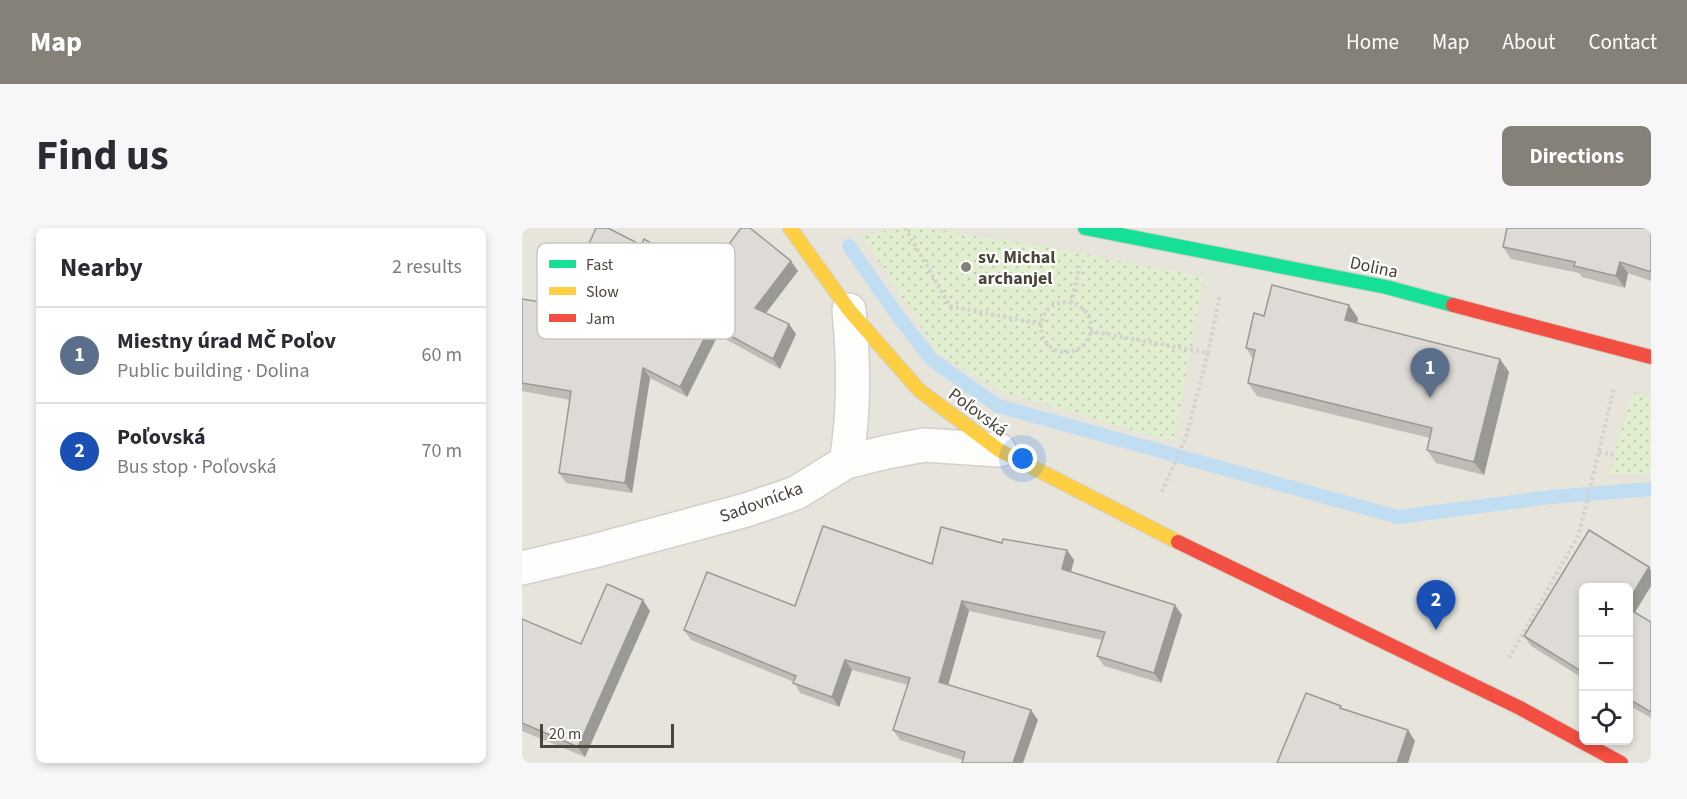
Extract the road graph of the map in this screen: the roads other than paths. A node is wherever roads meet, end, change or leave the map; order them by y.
1 (790, 228) edge
2 (1085, 228) edge
3 (849, 310) junction
4 (1651, 357) edge
5 (999, 450) junction
6 (846, 462) junction
7 (522, 568) edge
8 (1621, 763) edge

1 - 3 street, Poľovská
2 - 4 street, Dolina
3 - 5 street, Poľovská
3 - 6 street
5 - 6 street, Sadovnícka
5 - 8 street, Poľovská
6 - 7 street, Sadovnícka

